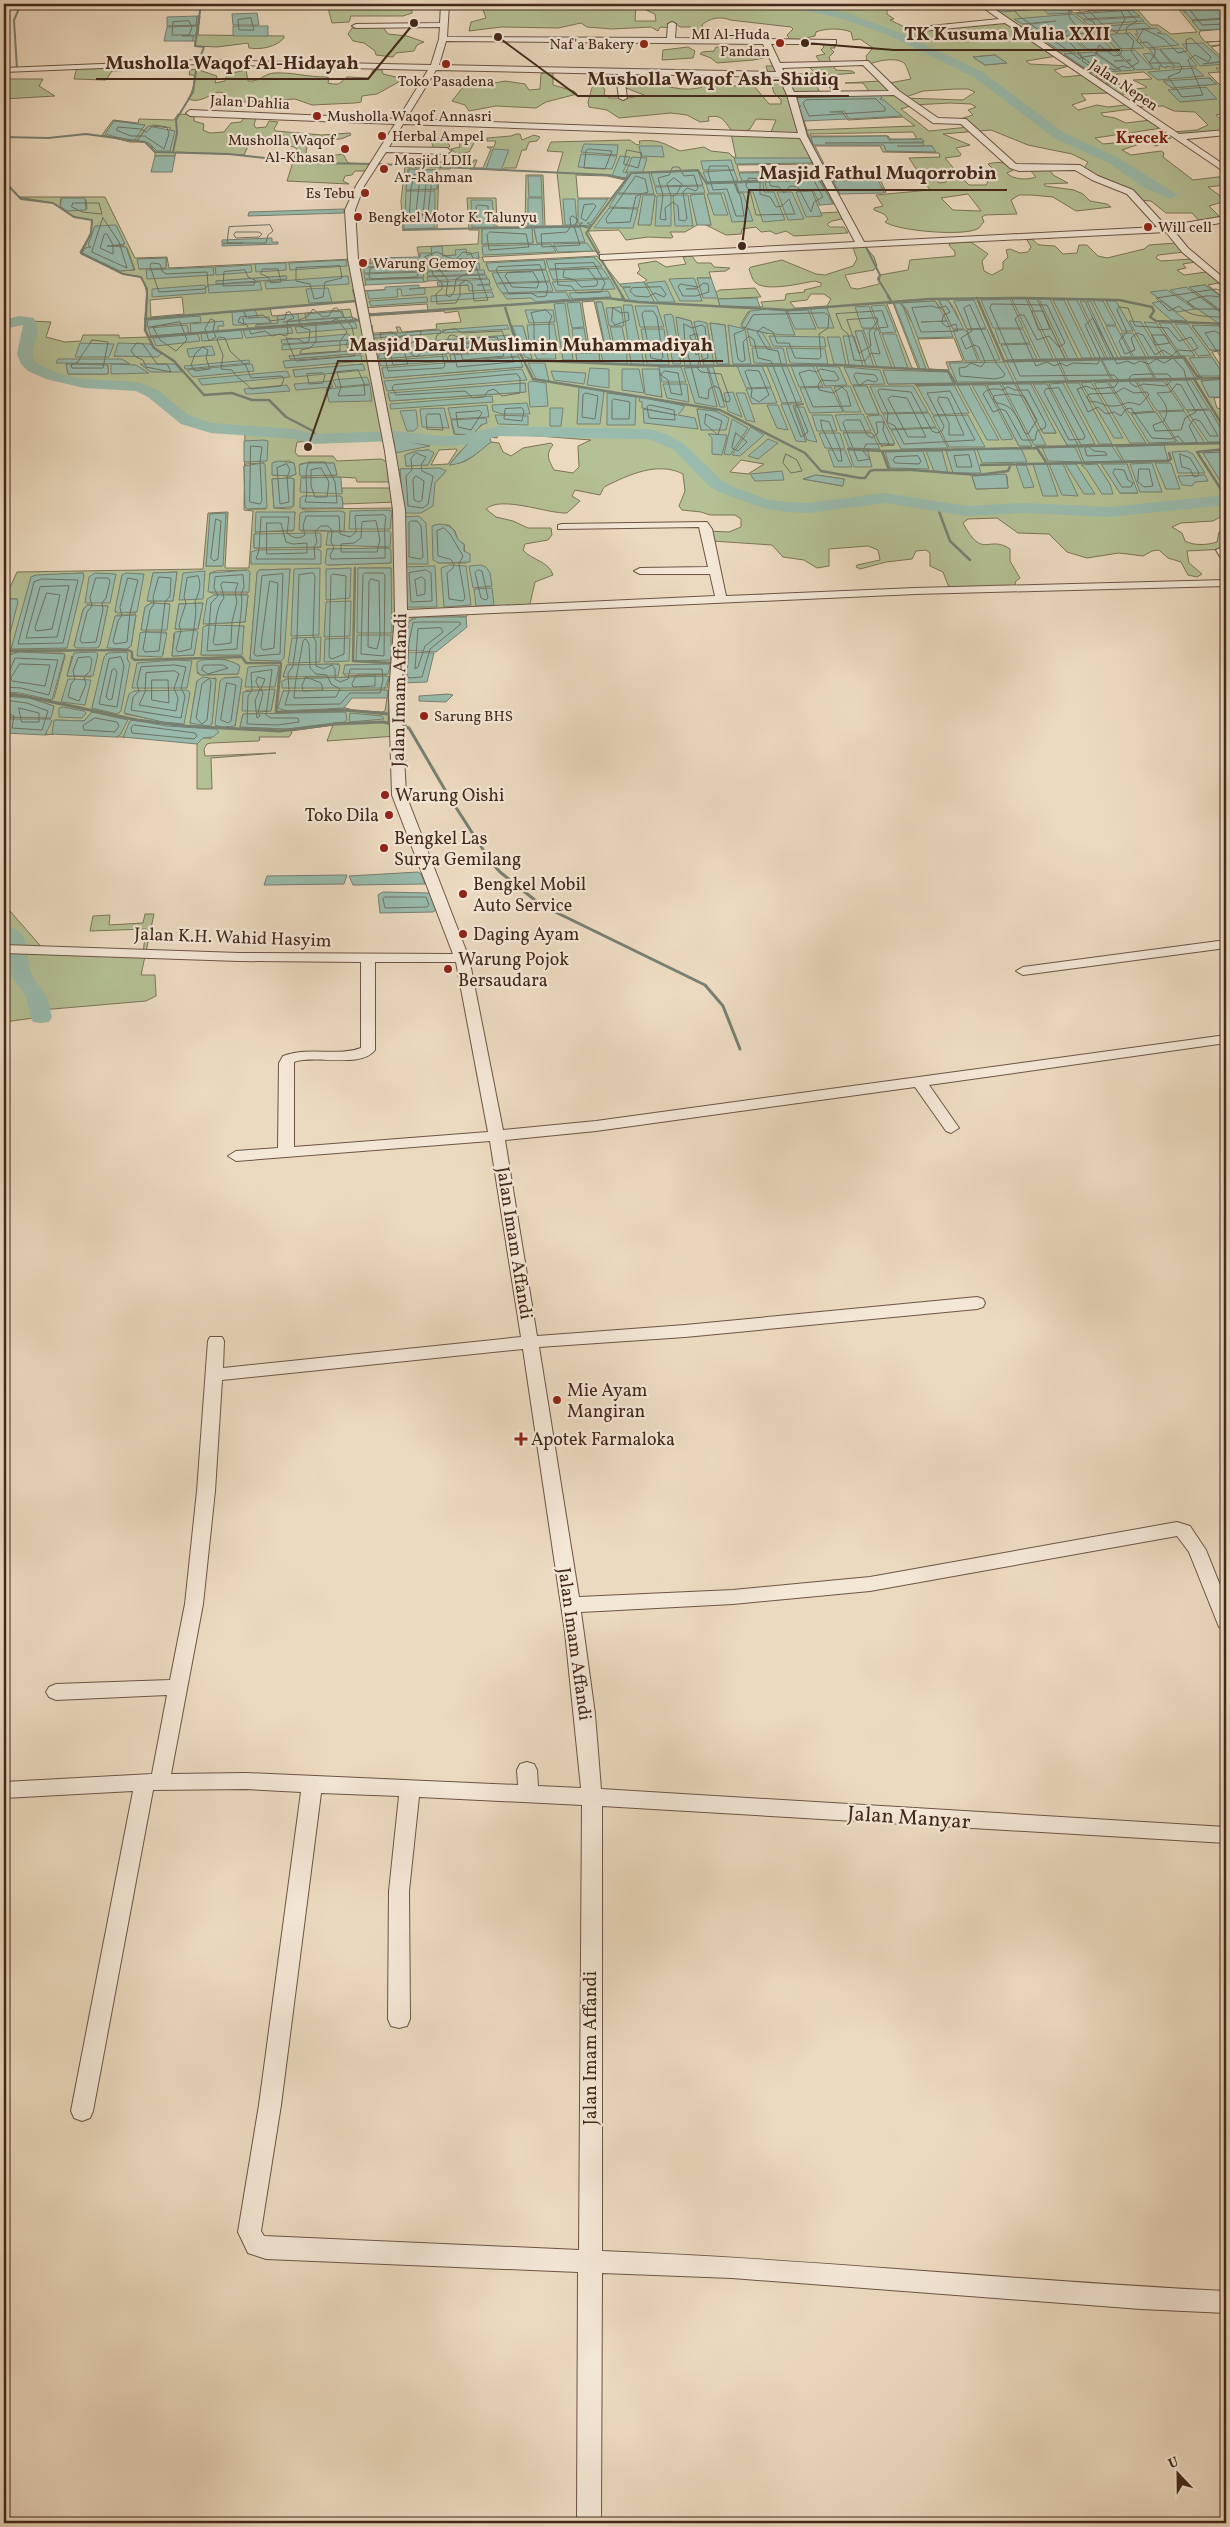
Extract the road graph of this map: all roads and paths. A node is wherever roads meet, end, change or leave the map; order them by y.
1 (360, 4) edge
2 (429, 4) edge
3 (445, 4) edge
4 (982, 4) edge
5 (1006, 21) junction
6 (672, 24) dead end
7 (444, 25) junction
8 (356, 26) dead end
9 (911, 30) dead end
10 (718, 31) dead end
11 (443, 40) junction
12 (671, 40) junction
13 (719, 41) junction
14 (766, 42) junction
15 (833, 42) dead end
16 (777, 66) junction
17 (434, 67) junction
18 (4, 70) edge
19 (623, 72) junction
20 (781, 75) junction
21 (896, 93) junction
22 (791, 95) junction
23 (623, 98) dead end
24 (190, 113) dead end
25 (400, 122) junction
26 (1226, 132) edge
27 (804, 136) junction
28 (1177, 137) junction
29 (383, 149) junction
30 (447, 151) dead end
31 (1226, 170) edge
32 (1226, 219) edge
33 (1166, 229) junction
34 (861, 245) junction
35 (603, 258) dead end
36 (1226, 285) edge
37 (562, 527) dead end
38 (714, 570) junction
39 (640, 571) dead end
40 (1226, 583) edge
41 (721, 599) junction
42 (401, 614) junction
43 (1226, 944) edge
44 (14, 949) edge
45 (368, 958) junction
46 (462, 958) junction
47 (1023, 971) dead end
48 (1226, 1039) edge
49 (918, 1080) junction
50 (951, 1128) dead end
51 (498, 1136) junction
52 (286, 1153) junction
53 (236, 1156) dead end
54 (977, 1304) dead end
55 (216, 1342) dead end
56 (530, 1342) junction
57 (214, 1375) junction
58 (570, 1604) junction
59 (1226, 1622) edge
60 (178, 1687) junction
61 (56, 1692) dead end
62 (527, 1770) dead end
63 (152, 1782) junction
64 (312, 1784) junction
65 (410, 1789) junction
66 (4, 1790) edge
67 (528, 1794) junction
68 (592, 1797) junction
69 (1226, 1835) edge
70 (399, 2019) dead end
71 (82, 2111) dead end
72 (589, 2262) junction
73 (1226, 2302) edge
74 (590, 2523) edge

1 - 2 street
3 - 7 street, Jalan Imam Affandi
4 - 5 street, Jalan Nepen
5 - 9 street
5 - 28 street, Jalan Nepen
6 - 12 street
7 - 8 street
7 - 11 street, Jalan Imam Affandi
10 - 13 street
11 - 12 street
11 - 17 street, Jalan Imam Affandi
12 - 13 street
13 - 14 street
14 - 15 street
14 - 16 street
16 - 20 street
16 - 21 street
17 - 18 street
17 - 19 street
17 - 25 street, Jalan Imam Affandi
19 - 20 street
19 - 23 street
20 - 22 street
21 - 22 street
21 - 33 street
22 - 27 street
24 - 25 street, Jalan Dahlia
25 - 27 street, Jalan Dahlia
25 - 29 street, Jalan Imam Affandi
26 - 28 street
27 - 34 street
28 - 31 street, Jalan Nepen
29 - 30 street
29 - 42 street, Jalan Imam Affandi
32 - 33 street
33 - 34 street
33 - 36 street
34 - 35 street
37 - 38 street
38 - 39 street
38 - 41 street
40 - 41 street
41 - 42 street
42 - 46 street, Jalan Imam Affandi
43 - 47 street
44 - 45 street, Jalan K.H. Wahid Hasyim
45 - 46 street, Jalan K.H. Wahid Hasyim
45 - 52 street
46 - 51 street, Jalan Imam Affandi
48 - 49 street
49 - 50 street
49 - 51 street
51 - 52 street
51 - 56 street, Jalan Imam Affandi
52 - 53 street
54 - 56 street
55 - 57 street
56 - 57 street
56 - 58 street, Jalan Imam Affandi
57 - 60 street
58 - 59 street
58 - 68 street, Jalan Imam Affandi
60 - 61 street
60 - 63 street
62 - 67 street
63 - 64 street
63 - 66 street
63 - 71 street
64 - 65 street
64 - 72 street
65 - 67 street
65 - 70 street
67 - 68 street
68 - 69 street, Jalan Manyar
68 - 72 street, Jalan Imam Affandi
72 - 73 street
72 - 74 street, Jalan Imam Affandi

